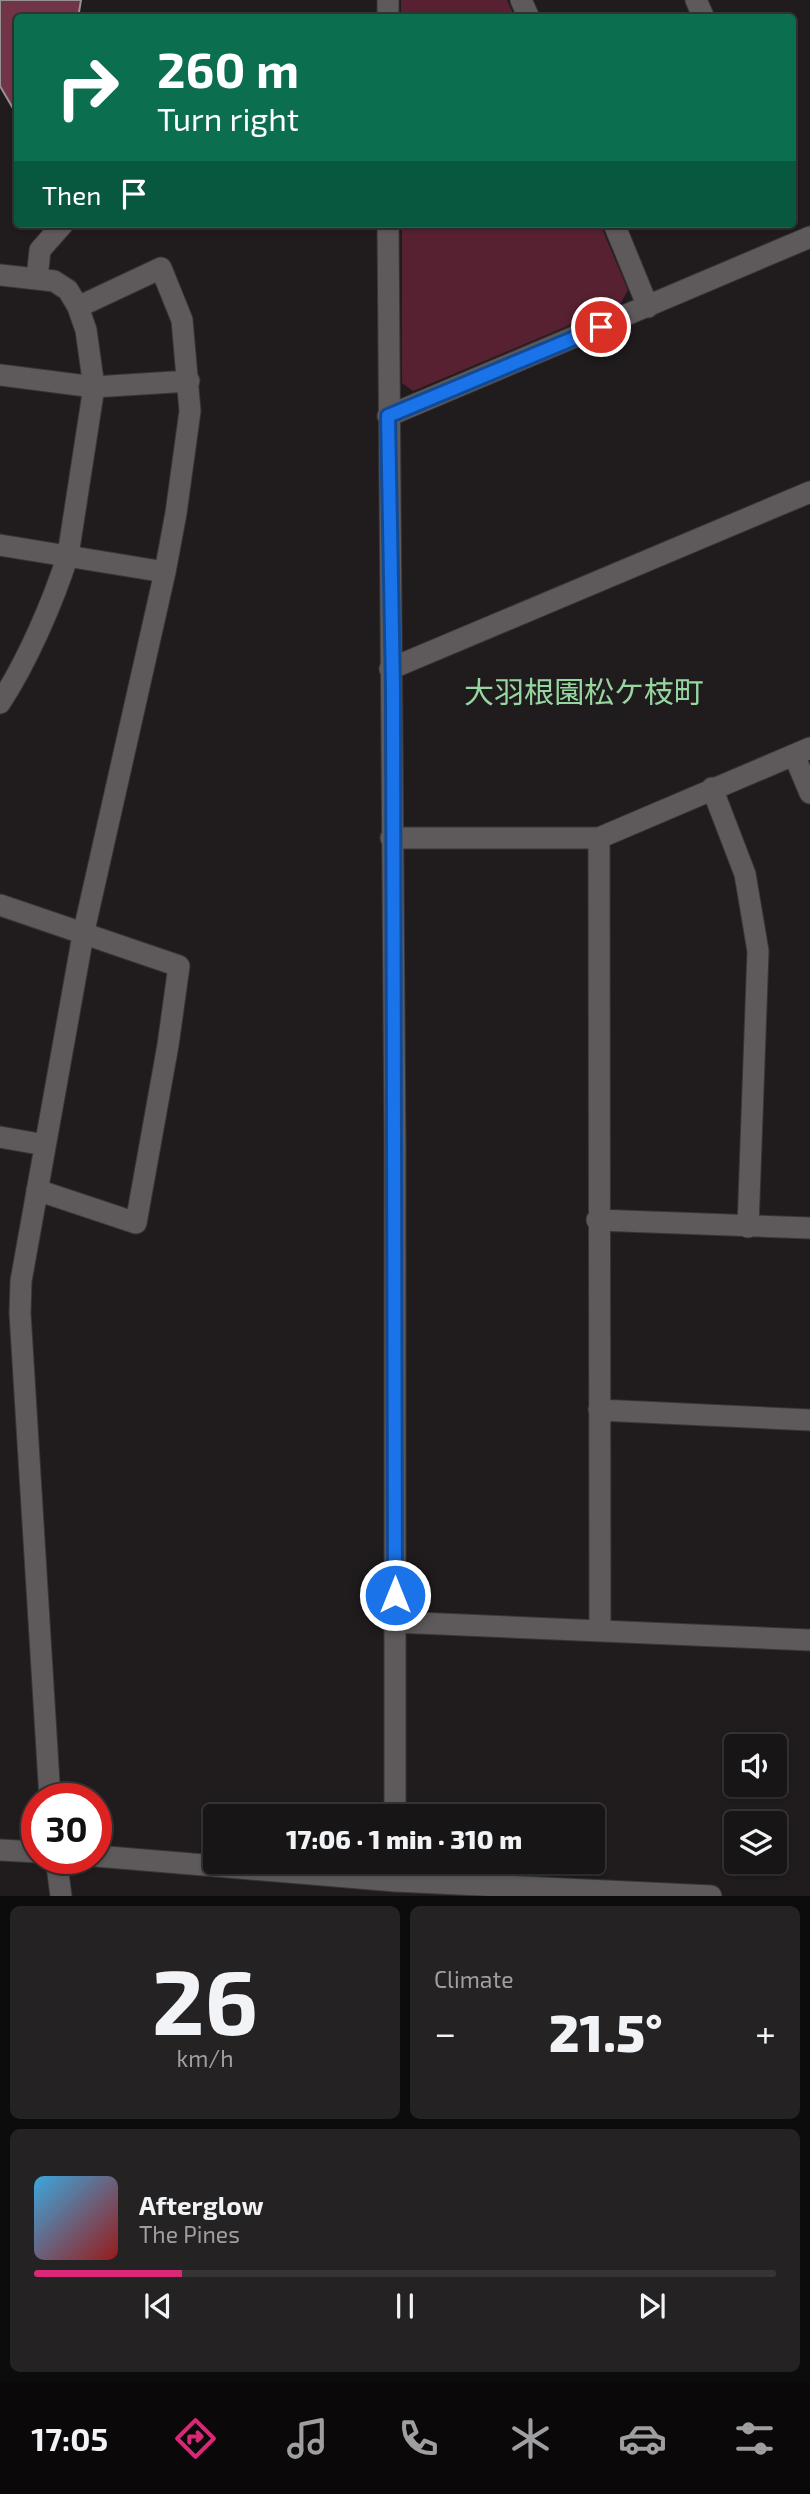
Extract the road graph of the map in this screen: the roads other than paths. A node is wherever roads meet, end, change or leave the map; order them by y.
1 (60, 228) edge
2 (388, 228) edge
3 (616, 228) edge
4 (800, 234) edge
5 (0, 275) edge
6 (37, 279) junction
7 (78, 307) junction
8 (648, 307) junction
9 (0, 375) edge
10 (189, 381) junction
11 (94, 387) junction
12 (388, 416) junction
13 (810, 492) edge
14 (0, 545) edge
15 (68, 555) junction
16 (164, 572) junction
17 (390, 669) junction
18 (0, 704) edge
19 (802, 751) edge
20 (712, 788) junction
21 (810, 793) edge
22 (391, 838) junction
23 (599, 838) junction
24 (0, 905) edge
25 (83, 935) junction
26 (0, 1137) edge
27 (45, 1145) junction
28 (37, 1190) junction
29 (597, 1220) junction
30 (748, 1227) junction
31 (810, 1228) edge
32 (599, 1410) junction
33 (810, 1420) edge
34 (395, 1622) junction
35 (600, 1631) junction
36 (810, 1640) edge
37 (49, 1783) edge
38 (395, 1804) edge
39 (0, 1850) edge
40 (21, 1851) edge
41 (112, 1858) edge
42 (58, 1874) edge
43 (395, 1880) edge
44 (61, 1895) edge
45 (711, 1895) edge

1 - 6 street
2 - 12 street
3 - 8 street
4 - 8 street
5 - 6 street
6 - 7 street
7 - 10 street
7 - 11 street
8 - 12 street
9 - 11 street
10 - 11 street
10 - 16 street
11 - 15 street
12 - 17 street
13 - 17 street
14 - 15 street
15 - 16 street
15 - 18 street
16 - 25 street
17 - 22 street
19 - 20 street
19 - 21 street
20 - 23 street
20 - 30 street
22 - 23 street
22 - 34 street
23 - 29 street
24 - 25 street
25 - 27 street
25 - 28 street
26 - 27 street
27 - 28 street
28 - 37 street
29 - 30 street
29 - 32 street
30 - 31 street
32 - 33 street
32 - 35 street
34 - 35 street
34 - 38 street
35 - 36 street
39 - 40 street
41 - 43 street
42 - 44 street
43 - 45 street

